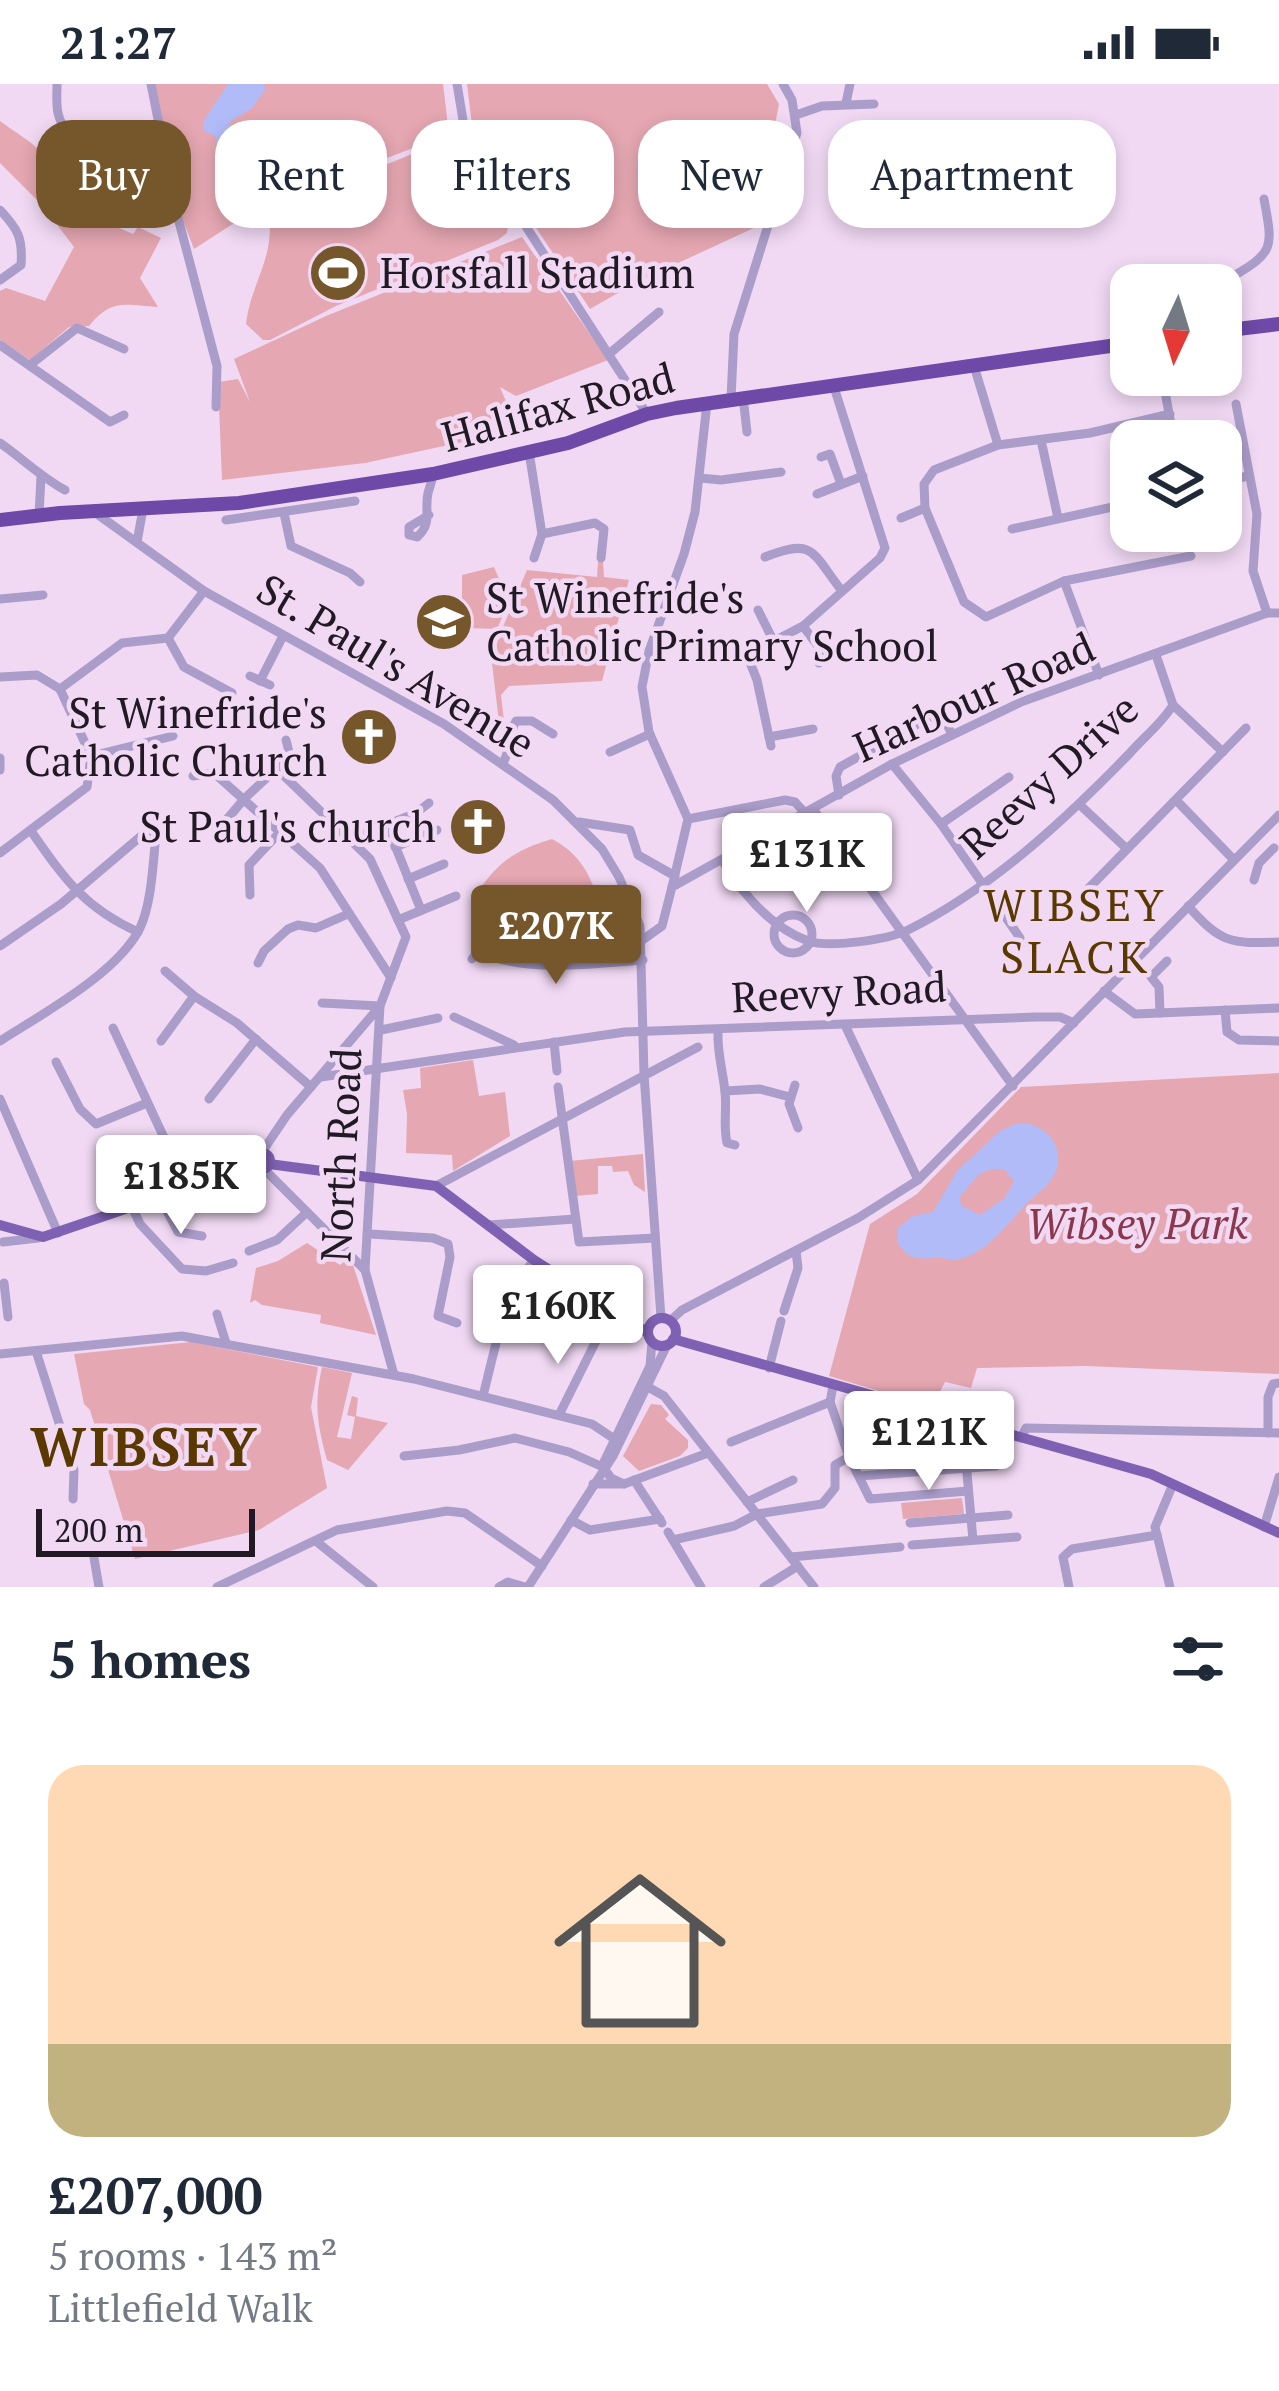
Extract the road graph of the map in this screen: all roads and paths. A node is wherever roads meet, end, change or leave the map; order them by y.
1 (57, 84) edge
2 (151, 84) edge
3 (457, 84) edge
4 (850, 84) edge
5 (784, 86) edge
6 (846, 103) junction
7 (874, 104) dead end
8 (796, 115) junction
9 (60, 120) edge
10 (158, 120) edge
11 (1264, 199) dead end
12 (0, 210) edge
13 (1274, 225) edge
14 (181, 228) edge
15 (1242, 271) edge
16 (0, 280) edge
17 (659, 313) dead end
18 (1279, 324) edge
19 (1242, 329) edge
20 (0, 345) edge
21 (1110, 347) edge
22 (124, 349) dead end
23 (609, 354) junction
24 (30, 365) junction
25 (974, 366) junction
26 (834, 387) junction
27 (1166, 396) edge
28 (737, 398) junction
29 (706, 404) junction
30 (1236, 404) dead end
31 (216, 406) dead end
32 (647, 414) junction
33 (1169, 414) junction
34 (124, 415) dead end
35 (1170, 420) edge
36 (747, 433) dead end
37 (1041, 440) junction
38 (0, 443) edge
39 (998, 445) junction
40 (529, 452) junction
41 (821, 457) dead end
42 (781, 472) dead end
43 (433, 474) junction
44 (862, 476) junction
45 (1247, 476) junction
46 (41, 477) junction
47 (1242, 477) edge
48 (412, 478) junction
49 (700, 478) junction
50 (841, 484) junction
51 (64, 490) dead end
52 (428, 494) junction
53 (817, 494) dead end
54 (309, 501) junction
55 (356, 501) dead end
56 (1110, 507) edge
57 (925, 508) junction
58 (142, 509) junction
59 (93, 511) junction
60 (284, 513) junction
61 (39, 515) junction
62 (429, 515) dead end
63 (901, 518) dead end
64 (1058, 518) junction
65 (0, 520) edge
66 (226, 520) dead end
67 (1012, 529) dead end
68 (542, 534) junction
69 (137, 542) junction
70 (1191, 556) dead end
71 (534, 557) dead end
72 (765, 557) dead end
73 (601, 558) dead end
74 (1064, 581) junction
75 (360, 582) dead end
76 (204, 591) junction
77 (842, 591) junction
78 (43, 595) dead end
79 (0, 599) edge
80 (758, 610) dead end
81 (1273, 613) edge
82 (803, 626) junction
83 (284, 636) junction
84 (168, 638) junction
85 (774, 642) junction
86 (1156, 655) junction
87 (819, 663) dead end
88 (1100, 675) junction
89 (0, 677) edge
90 (260, 681) dead end
91 (61, 689) junction
92 (232, 693) dead end
93 (1173, 705) junction
94 (1246, 728) dead end
95 (813, 729) dead end
96 (553, 734) dead end
97 (650, 734) junction
98 (173, 736) dead end
99 (952, 736) junction
100 (286, 740) dead end
101 (610, 752) dead end
102 (1223, 752) junction
103 (91, 755) junction
104 (0, 758) edge
105 (503, 764) junction
106 (892, 764) junction
107 (0, 770) edge
108 (278, 770) junction
109 (193, 776) dead end
110 (1010, 777) dead end
111 (838, 795) junction
112 (245, 798) junction
113 (1176, 800) junction
114 (430, 803) dead end
115 (1080, 805) junction
116 (810, 811) junction
117 (341, 813) dead end
118 (1279, 815) edge
119 (688, 819) junction
120 (579, 822) junction
121 (386, 824) junction
122 (941, 824) junction
123 (334, 826) junction
124 (437, 830) dead end
125 (32, 831) junction
126 (217, 831) dead end
127 (281, 831) junction
128 (350, 840) junction
129 (1250, 844) junction
130 (395, 847) junction
131 (1274, 848) dead end
132 (1127, 849) junction
133 (0, 853) edge
134 (1263, 857) junction
135 (722, 860) junction
136 (1234, 860) junction
137 (444, 864) dead end
138 (408, 878) junction
139 (1253, 880) dead end
140 (674, 882) junction
141 (982, 884) junction
142 (75, 893) junction
143 (1082, 894) dead end
144 (250, 896) dead end
145 (456, 896) dead end
146 (1188, 906) junction
147 (421, 910) junction
148 (348, 914) junction
149 (665, 918) junction
150 (398, 920) junction
151 (777, 922) junction
152 (640, 926) junction
153 (316, 928) junction
154 (138, 932) junction
155 (905, 932) junction
156 (1020, 938) dead end
157 (641, 941) junction
158 (811, 942) junction
159 (1279, 942) edge
160 (313, 944) dead end
161 (0, 946) edge
162 (479, 951) dead end
163 (643, 960) junction
164 (1168, 961) dead end
165 (258, 963) dead end
166 (165, 970) dead end
167 (391, 978) junction
168 (1104, 992) junction
169 (194, 996) junction
170 (322, 1003) dead end
171 (380, 1006) junction
172 (1279, 1008) edge
173 (1226, 1010) junction
174 (1160, 1013) junction
175 (454, 1017) dead end
176 (438, 1018) dead end
177 (966, 1019) junction
178 (1074, 1023) junction
179 (845, 1024) junction
180 (112, 1028) dead end
181 (381, 1030) junction
182 (718, 1031) junction
183 (642, 1032) junction
184 (256, 1039) junction
185 (1279, 1040) edge
186 (0, 1041) edge
187 (160, 1041) dead end
188 (554, 1042) junction
189 (516, 1047) junction
190 (698, 1047) dead end
191 (56, 1062) dead end
192 (379, 1066) junction
193 (557, 1071) dead end
194 (644, 1074) junction
195 (321, 1077) junction
196 (311, 1087) junction
197 (558, 1087) dead end
198 (1013, 1087) junction
199 (725, 1091) junction
200 (0, 1099) edge
201 (209, 1099) dead end
202 (147, 1103) junction
203 (562, 1118) junction
204 (798, 1128) dead end
205 (735, 1145) dead end
206 (262, 1162) junction
207 (373, 1177) junction
208 (918, 1180) junction
209 (185, 1185) junction
210 (436, 1186) junction
211 (159, 1196) junction
212 (131, 1205) junction
213 (305, 1214) junction
214 (575, 1219) junction
215 (490, 1225) junction
216 (0, 1226) edge
217 (410, 1226) dead end
218 (58, 1233) junction
219 (370, 1234) junction
220 (202, 1236) dead end
221 (44, 1237) junction
222 (655, 1238) junction
223 (409, 1239) junction
224 (3, 1242) dead end
225 (249, 1251) dead end
226 (796, 1251) junction
227 (534, 1260) junction
228 (233, 1263) dead end
229 (365, 1270) junction
230 (4, 1282) dead end
231 (217, 1314) dead end
232 (9, 1317) edge
233 (666, 1319) junction
234 (457, 1323) dead end
235 (650, 1337) junction
236 (597, 1339) dead end
237 (670, 1342) junction
238 (226, 1343) junction
239 (36, 1351) junction
240 (0, 1354) edge
241 (769, 1368) junction
242 (394, 1375) junction
243 (1279, 1384) edge
244 (833, 1386) junction
245 (648, 1387) junction
246 (482, 1396) junction
247 (830, 1402) junction
248 (559, 1415) junction
249 (967, 1425) junction
250 (692, 1432) junction
251 (1274, 1433) edge
252 (1021, 1438) junction
253 (617, 1440) junction
254 (731, 1442) dead end
255 (873, 1445) dead end
256 (708, 1454) junction
257 (404, 1456) dead end
258 (849, 1457) junction
259 (878, 1460) junction
260 (678, 1464) junction
261 (996, 1466) dead end
262 (603, 1467) junction
263 (966, 1468) junction
264 (903, 1472) junction
265 (884, 1474) junction
266 (859, 1476) junction
267 (1279, 1477) edge
268 (793, 1480) dead end
269 (629, 1482) junction
270 (593, 1484) junction
271 (1173, 1484) junction
272 (968, 1491) junction
273 (74, 1498) dead end
274 (747, 1502) junction
275 (757, 1514) junction
276 (1008, 1515) dead end
277 (970, 1518) junction
278 (571, 1520) junction
279 (910, 1523) dead end
280 (1264, 1527) junction
281 (667, 1530) junction
282 (1279, 1534) edge
283 (1157, 1535) junction
284 (1017, 1537) dead end
285 (973, 1540) junction
286 (317, 1542) junction
287 (94, 1558) dead end
288 (794, 1562) junction
289 (542, 1566) junction
290 (99, 1587) edge
291 (217, 1587) edge
292 (373, 1587) edge
293 (499, 1587) edge
294 (526, 1587) edge
295 (701, 1587) edge
296 (764, 1587) edge
297 (814, 1587) edge
298 (1069, 1587) edge
299 (1170, 1587) edge

1 - 9 street
2 - 10 street
3 - 23 street
4 - 6 street
5 - 8 street
6 - 7 street
6 - 8 street
8 - 28 street
11 - 13 street
12 - 16 street
13 - 15 street
14 - 31 street
17 - 23 street
18 - 19 highway
20 - 24 street
21 - 25 highway, Halifax Road
22 - 24 street
23 - 32 street
24 - 34 street
25 - 26 highway, Halifax Road
25 - 39 street
26 - 28 highway, Halifax Road
26 - 44 street
27 - 33 street
28 - 29 highway, Halifax Road
28 - 36 street
29 - 32 highway, Halifax Road
29 - 49 street
30 - 45 street
32 - 40 highway, Halifax Road
33 - 35 street
33 - 37 street
37 - 39 street
37 - 64 street
38 - 46 street
39 - 57 street
40 - 43 highway, Halifax Road
40 - 68 street
41 - 50 street
42 - 49 street
43 - 48 highway, Halifax Road
43 - 52 street
44 - 50 street
44 - 77 street
45 - 47 street
45 - 81 street
46 - 51 street
46 - 61 street
48 - 52 street
48 - 54 highway, Halifax Road
49 - 97 street
50 - 53 street
52 - 62 street
54 - 55 street
54 - 58 highway, Halifax Road
54 - 60 street
56 - 64 street
57 - 63 street
57 - 74 street
58 - 59 highway, Halifax Road
58 - 69 street
59 - 61 highway, Halifax Road
59 - 69 street, St. Paul's Avenue
60 - 66 street
60 - 75 street
61 - 65 highway, Halifax Road
64 - 67 street
68 - 71 street
68 - 73 street
69 - 76 street, St. Paul's Avenue
70 - 74 street
72 - 77 street
74 - 88 street
76 - 83 street, St. Paul's Avenue
76 - 84 street
77 - 82 street
78 - 79 street
80 - 85 street
81 - 86 street, Harbour Road
82 - 85 street
82 - 87 street
83 - 90 street
83 - 105 street, St. Paul's Avenue
84 - 91 street
84 - 92 street
85 - 95 street
86 - 88 street, Harbour Road
86 - 93 street
88 - 99 street, Harbour Road
89 - 91 street
91 - 103 street
93 - 102 street
93 - 115 street, Reevy Drive
94 - 102 street
96 - 105 street
97 - 101 street
97 - 119 street
98 - 103 street
99 - 106 street, Harbour Road
99 - 111 street
100 - 108 street
102 - 113 street
103 - 125 street
104 - 107 street
105 - 120 street, St. Paul's Avenue
106 - 111 street, Harbour Road
106 - 122 street
108 - 112 street
108 - 123 street
109 - 112 street
110 - 122 street
111 - 116 street, Harbour Road
112 - 126 street
112 - 127 street
113 - 132 street
113 - 136 street
114 - 121 street
115 - 132 street
115 - 141 street, Reevy Drive
116 - 119 street
116 - 135 street, Harbour Road
116 - 155 street
117 - 123 street
118 - 129 street
119 - 140 street
120 - 140 street
120 - 152 street, St. Paul's Avenue
121 - 128 street
121 - 130 street
122 - 141 street
123 - 128 street
124 - 130 street
125 - 133 street
125 - 142 street
127 - 144 street
127 - 148 street
128 - 150 street
129 - 134 street
129 - 136 street
130 - 138 street
131 - 134 street
132 - 143 street
134 - 139 street
135 - 140 street, Harbour Road
135 - 151 street
136 - 146 street
137 - 138 street
138 - 147 street
140 - 149 street
141 - 155 street, Reevy Drive
141 - 156 street
142 - 154 street
142 - 154 street
142 - 161 street
145 - 147 street
146 - 159 street
146 - 168 street
147 - 150 street
148 - 153 street
148 - 167 street
149 - 152 street
149 - 157 street
150 - 167 street
151 - 158 street
151 - 158 street
151 - 158 street
152 - 157 street
153 - 160 street
153 - 165 street
154 - 186 street
155 - 158 street
155 - 177 street
157 - 163 street
162 - 163 street
163 - 183 street
164 - 174 street
166 - 169 street
167 - 171 street
168 - 174 street
168 - 178 street
169 - 184 street
169 - 187 street
170 - 171 street
171 - 181 street, North Road
171 - 195 street
172 - 173 street
173 - 174 street
173 - 185 street
175 - 189 street
176 - 181 street
177 - 178 street, Reevy Road
177 - 179 street, Reevy Road
177 - 198 street
178 - 198 street
179 - 182 street, Reevy Road
179 - 208 street
180 - 202 street
181 - 192 street, North Road
182 - 183 street, Reevy Road
182 - 199 street
183 - 188 street, Reevy Road
183 - 194 street
184 - 196 street
184 - 201 street
188 - 189 street, Reevy Road
188 - 193 street
189 - 192 street, Reevy Road
190 - 194 street
191 - 202 street
192 - 195 street, Reevy Road
192 - 207 street, North Road
194 - 203 street
194 - 222 street
195 - 196 street
196 - 206 street
197 - 203 street
198 - 208 street
199 - 204 street
199 - 205 street
200 - 218 street
202 - 209 street
203 - 210 street
203 - 214 street
206 - 207 main road
206 - 209 main road
206 - 213 street
207 - 210 main road
207 - 219 street, North Road
208 - 226 street
209 - 211 main road
210 - 215 main road
211 - 212 main road
211 - 220 street
212 - 218 main road
212 - 228 street
213 - 225 street
213 - 229 street
214 - 215 street
214 - 222 street
215 - 227 main road
216 - 221 main road
217 - 223 street
218 - 221 main road
219 - 223 street
219 - 229 street, North Road
221 - 224 street
222 - 233 street
223 - 234 street
226 - 233 street
226 - 241 street
227 - 235 main road
227 - 246 street
229 - 242 street, North Road
230 - 232 street
231 - 238 street
233 - 235 main road
233 - 237 main road
235 - 237 main road
235 - 253 street
236 - 248 street
237 - 241 main road
237 - 245 street
238 - 239 street
238 - 242 street
239 - 240 street
239 - 273 street
241 - 244 main road
242 - 246 street
243 - 251 street
244 - 247 street
244 - 249 main road
245 - 250 street
245 - 253 street
246 - 248 street
247 - 254 street
247 - 258 street
248 - 253 street
249 - 252 main road
249 - 263 street
250 - 256 street
250 - 260 street
251 - 252 street
252 - 271 main road
253 - 262 street
255 - 259 street
256 - 260 street
256 - 274 street
257 - 262 street
258 - 266 street
258 - 275 street
259 - 264 street
259 - 265 street
260 - 269 street
261 - 263 street
262 - 269 street
262 - 270 street
263 - 264 street
263 - 272 street
264 - 265 street
265 - 266 street
266 - 272 street
267 - 280 street
268 - 274 street
269 - 270 street
269 - 281 street
270 - 278 street
271 - 280 main road
271 - 283 street
272 - 277 street
274 - 275 street
275 - 281 street
275 - 288 street
276 - 277 street
277 - 279 street
277 - 285 street
278 - 281 street
278 - 289 street
280 - 282 main road
281 - 295 street
283 - 298 street
283 - 299 street
284 - 285 street
285 - 288 street
286 - 289 street
286 - 291 street
286 - 292 street
287 - 290 street
288 - 296 street
288 - 297 street
289 - 294 street
293 - 294 street

